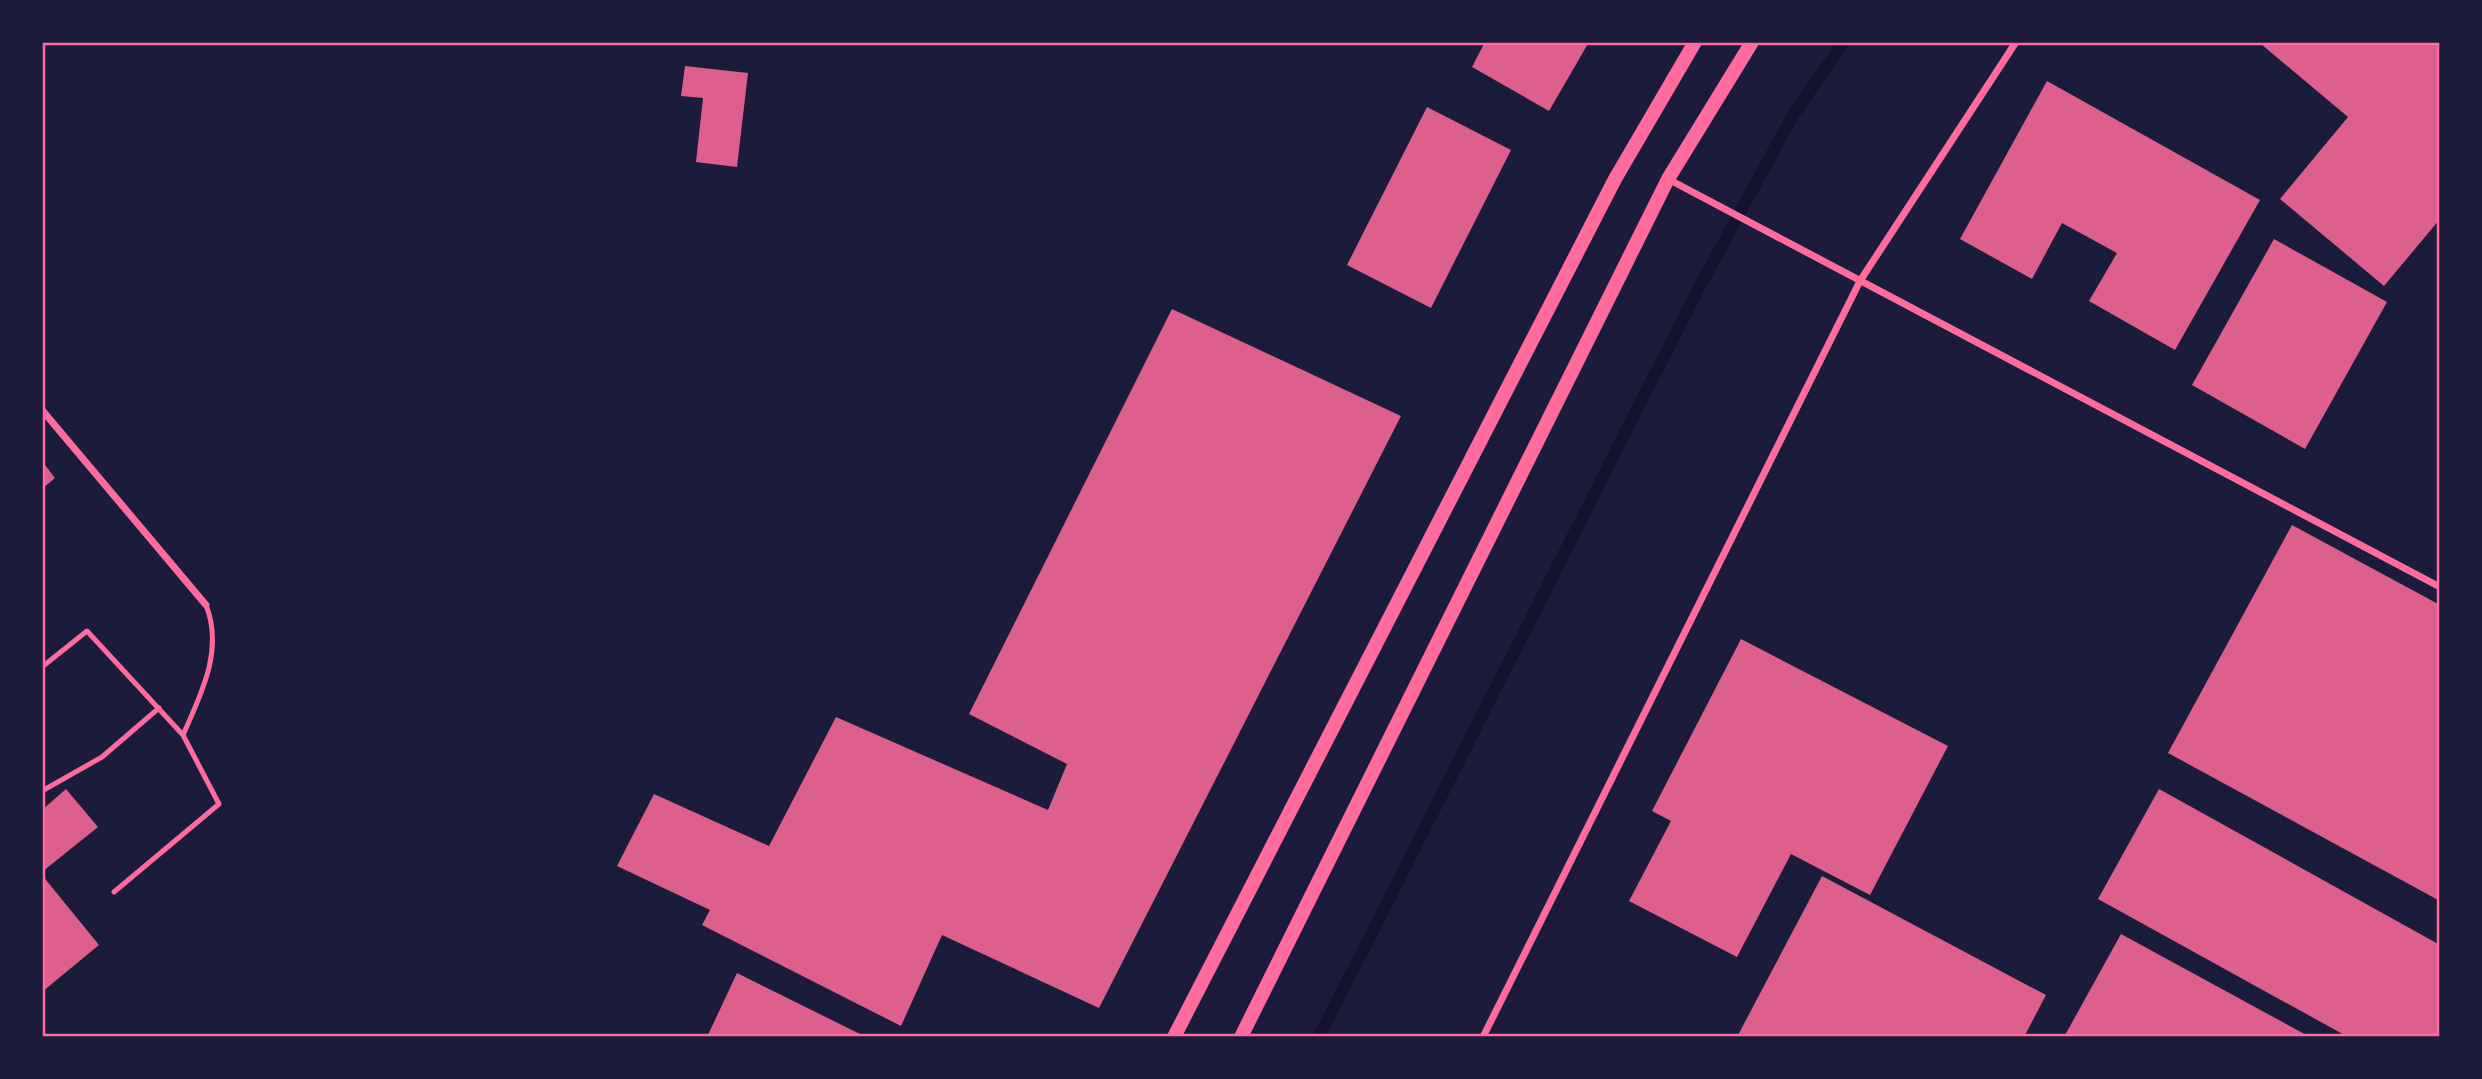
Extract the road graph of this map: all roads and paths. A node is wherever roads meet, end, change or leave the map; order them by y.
1 (1695, 42) edge
2 (1752, 42) edge
3 (2016, 42) edge
4 (1668, 179) junction
5 (1860, 281) junction
6 (42, 410) edge
7 (2440, 587) edge
8 (206, 605) joint
9 (42, 667) edge
10 (159, 708) junction
11 (183, 735) junction
12 (42, 791) edge
13 (114, 892) dead end
14 (1174, 1037) edge
15 (1241, 1037) edge
16 (1483, 1037) edge

1 - 14 main road
2 - 4 main road
3 - 5 street
4 - 5 street
4 - 15 main road
5 - 7 street
5 - 16 street
6 - 8 street
8 - 11 lane
9 - 10 lane
10 - 11 lane
10 - 12 lane
11 - 13 lane

